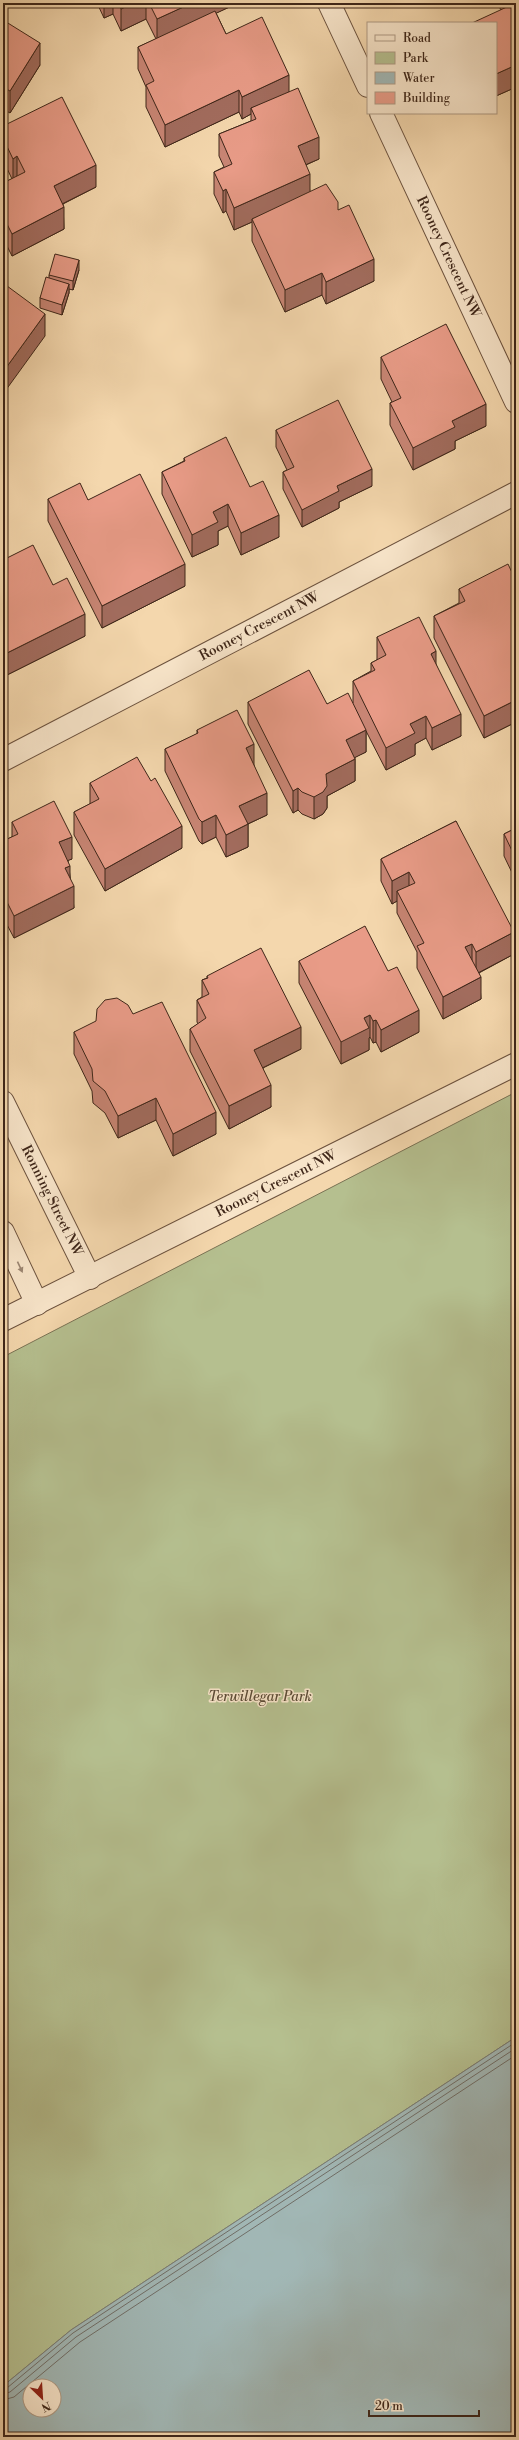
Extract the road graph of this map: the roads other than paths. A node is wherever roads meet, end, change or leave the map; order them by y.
1 (334, 5) edge
2 (367, 84) edge
3 (380, 114) edge
4 (516, 402) edge
5 (516, 493) edge
6 (3, 760) edge
7 (516, 1064) edge
8 (3, 1102) edge
9 (3, 1232) edge
10 (90, 1278) junction
11 (37, 1304) junction
12 (3, 1320) edge

1 - 2 street
3 - 4 street, Rooney Crescent NW
5 - 6 street, Rooney Crescent NW
7 - 10 street, Rooney Crescent NW
8 - 10 street, Ronning Street NW
9 -> 11 street
10 - 11 street, Rooney Crescent NW
11 - 12 street, Rooney Crescent NW

